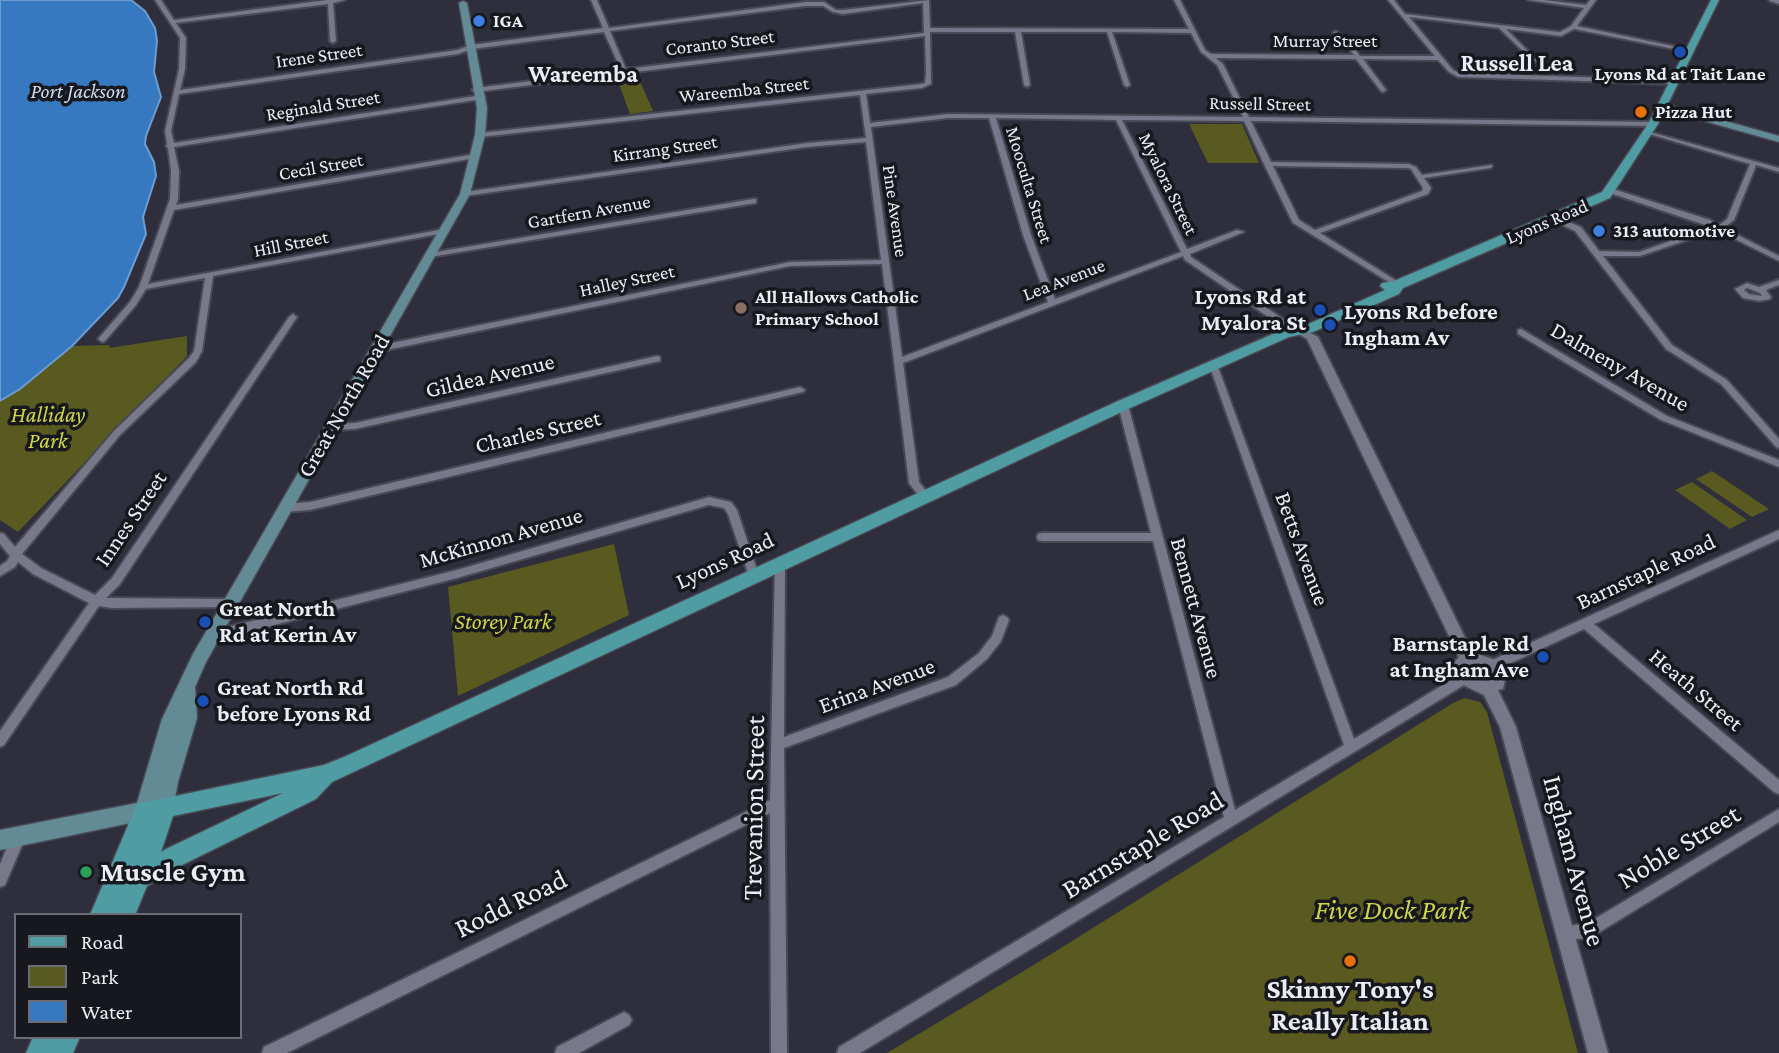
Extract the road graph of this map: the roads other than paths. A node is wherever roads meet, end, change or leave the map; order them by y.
1 (158, 0) edge
2 (244, 0) edge
3 (342, 0) edge
4 (594, 0) edge
5 (1177, 0) edge
6 (1391, 0) edge
7 (1531, 0) edge
8 (1593, 0) edge
9 (1715, 0) edge
10 (1772, 0) edge
11 (331, 1) edge
12 (460, 1) edge
13 (926, 1) edge
14 (1779, 2) edge
15 (1587, 7) junction
16 (253, 12) junction
17 (1403, 15) junction
18 (174, 22) junction
19 (1501, 27) junction
20 (1573, 27) junction
21 (608, 30) junction
22 (1018, 30) junction
23 (1109, 31) junction
24 (1192, 31) junction
25 (927, 32) junction
26 (1336, 33) dead end
27 (332, 41) dead end
28 (469, 49) junction
29 (1689, 50) junction
30 (1209, 56) junction
31 (1359, 56) junction
32 (1441, 58) junction
33 (1534, 60) dead end
34 (624, 71) junction
35 (1674, 82) junction
36 (1027, 85) dead end
37 (1127, 85) dead end
38 (1383, 90) dead end
39 (863, 92) junction
40 (176, 93) junction
41 (478, 93) junction
42 (1661, 106) junction
43 (992, 117) junction
44 (1118, 118) junction
45 (1247, 120) junction
46 (867, 125) junction
47 (1650, 128) junction
48 (480, 135) junction
49 (1779, 139) edge
50 (869, 140) junction
51 (169, 146) junction
52 (475, 156) junction
53 (1268, 164) junction
54 (1753, 164) junction
55 (1490, 166) dead end
56 (1779, 170) edge
57 (1420, 177) junction
58 (1610, 190) junction
59 (465, 194) junction
60 (753, 201) dead end
61 (171, 208) junction
62 (1553, 219) junction
63 (1720, 228) junction
64 (444, 231) junction
65 (1240, 232) dead end
66 (1313, 233) junction
67 (1184, 252) junction
68 (1596, 253) junction
69 (430, 255) junction
70 (1779, 259) edge
71 (886, 262) junction
72 (209, 276) junction
73 (1779, 282) edge
74 (1397, 285) junction
75 (143, 287) junction
76 (1760, 289) dead end
77 (1052, 302) junction
78 (293, 317) dead end
79 (1297, 329) junction
80 (1521, 332) dead end
81 (102, 339) dead end
82 (377, 349) junction
83 (657, 359) dead end
84 (899, 360) junction
85 (1214, 367) junction
86 (800, 390) dead end
87 (1123, 405) junction
88 (331, 427) junction
89 (1779, 445) edge
90 (1779, 464) edge
91 (926, 497) junction
92 (284, 508) junction
93 (1779, 534) edge
94 (0, 537) edge
95 (1042, 537) dead end
96 (1156, 537) junction
97 (16, 555) junction
98 (780, 564) junction
99 (0, 572) edge
100 (754, 576) junction
101 (96, 601) junction
102 (231, 603) junction
103 (1003, 620) dead end
104 (1585, 623) junction
105 (212, 636) junction
106 (1468, 659) junction
107 (1492, 666) junction
108 (1465, 678) junction
109 (1489, 688) junction
110 (0, 741) edge
111 (779, 744) junction
112 (1350, 745) junction
113 (324, 775) junction
114 (1779, 789) edge
115 (777, 803) junction
116 (155, 809) junction
117 (1779, 815) edge
118 (1231, 820) junction
119 (10, 838) edge
120 (140, 878) junction
121 (0, 880) edge
122 (103, 913) edge
123 (124, 913) edge
124 (1565, 933) junction
125 (624, 1020) dead end
126 (853, 1051) edge
127 (270, 1053) edge
128 (563, 1053) edge
129 (779, 1053) edge
130 (1598, 1053) edge

1 - 18 street
2 - 16 street
3 - 11 street
4 - 21 street
5 - 24 street
6 - 17 street
7 - 15 street
8 - 15 street
9 - 29 main road, Lyons Road
10 - 14 street
11 - 16 street
11 - 27 street
12 - 28 main road, Great North Road
13 - 21 street, Irene Street
13 - 25 street, Wareemba Street
15 - 20 street
16 - 18 street
17 - 19 street
17 - 32 street
18 - 40 street
19 - 20 street
19 - 33 street
20 - 29 street
21 - 28 street, Irene Street
21 - 34 street
22 - 23 street, Coranto Street
22 - 25 street, Coranto Street
22 - 36 street
23 - 24 street, Coranto Street
23 - 37 street
24 - 30 street
25 - 34 street, Coranto Street
25 - 39 street, Wareemba Street
26 - 31 street
28 - 40 street, Irene Street
28 - 41 main road, Great North Road
29 - 35 main road, Lyons Road
30 - 31 street, Murray Street
30 - 45 street
31 - 32 street, Murray Street
31 - 38 street
32 - 35 street
34 - 41 street, Coranto Street
35 - 42 main road, Lyons Road
39 - 46 street, Pine Avenue
39 - 48 street, Wareemba Street
40 - 51 street
41 - 48 main road, Great North Road
41 - 51 street, Reginald Street
42 - 47 main road, Lyons Road
42 - 49 main road
43 - 44 street, Russell Street
43 - 46 street, Russell Street
43 - 77 street, Mooculta Street
44 - 45 street, Russell Street
44 - 67 street, Myalora Street
45 - 47 street, Russell Street
45 - 53 street
46 - 50 street, Pine Avenue
47 - 54 street, Russell Street
47 - 58 main road, Lyons Road
48 - 52 main road, Great North Road
50 - 59 street, Kirrang Street
50 - 71 street, Pine Avenue
51 - 61 street
52 - 59 main road, Great North Road
52 - 61 street, Cecil Street
53 - 57 street
53 - 66 street
54 - 56 street, Russell Street
54 - 63 street
55 - 57 street
57 - 66 street
58 - 62 main road, Lyons Road
58 - 63 street
59 - 64 main road, Great North Road
60 - 69 street, Gartfern Avenue
61 - 75 street
62 - 68 street
62 - 74 main road, Lyons Road
63 - 68 street
63 - 70 street
64 - 69 main road, Great North Road
64 - 72 street, Hill Street
65 - 67 street, Lea Avenue
66 - 74 street
67 - 77 street, Lea Avenue
67 - 79 street, Myalora Street
68 - 89 street
69 - 82 main road, Great North Road
71 - 82 street, Halley Street
71 - 84 street, Pine Avenue
72 - 75 street, Hill Street
72 - 97 street
73 - 76 street
74 - 79 main road, Lyons Road
75 - 81 street
77 - 84 street, Lea Avenue
78 - 101 street, Innes Street
79 - 85 main road, Lyons Road
79 - 106 street
80 - 90 street, Dalmeny Avenue
82 - 88 main road, Great North Road
83 - 88 street, Gildea Avenue
84 - 91 street, Pine Avenue
85 - 87 main road, Lyons Road
85 - 112 street, Betts Avenue
86 - 92 street, Charles Street
87 - 91 main road, Lyons Road
87 - 96 street, Bennett Avenue
88 - 92 main road, Great North Road
91 - 98 main road, Lyons Road
92 - 102 main road, Great North Road
93 - 104 street, Barnstaple Road
94 - 97 street
95 - 96 street
96 - 118 street, Bennett Avenue
97 - 99 street
97 - 101 street
98 - 100 main road, Lyons Road
98 - 111 street, Trevanion Street
100 - 105 street, McKinnon Avenue
100 - 113 main road, Lyons Road
101 - 102 street
101 - 110 street, Innes Street
102 - 105 main road, Great North Road
103 - 111 street, Erina Avenue
104 - 107 street, Barnstaple Road
104 - 114 street, Heath Street
105 - 116 main road, Great North Road
106 - 107 street
106 - 108 street
107 - 109 street
108 - 109 street
108 - 112 street, Barnstaple Road
109 - 124 street, Ingham Avenue
111 - 115 street, Trevanion Street
112 - 118 street, Barnstaple Road
113 - 116 main road, Lyons Road
113 - 120 main road
115 - 127 street, Rodd Road
115 - 129 street, Trevanion Street
116 - 119 main road
116 - 120 main road, Great North Road
116 - 122 main road, Great North Road
117 - 124 street, Noble Street
118 - 126 street, Barnstaple Road
119 - 121 street
120 - 123 main road, Great North Road
124 - 130 street, Ingham Avenue
125 - 128 street

